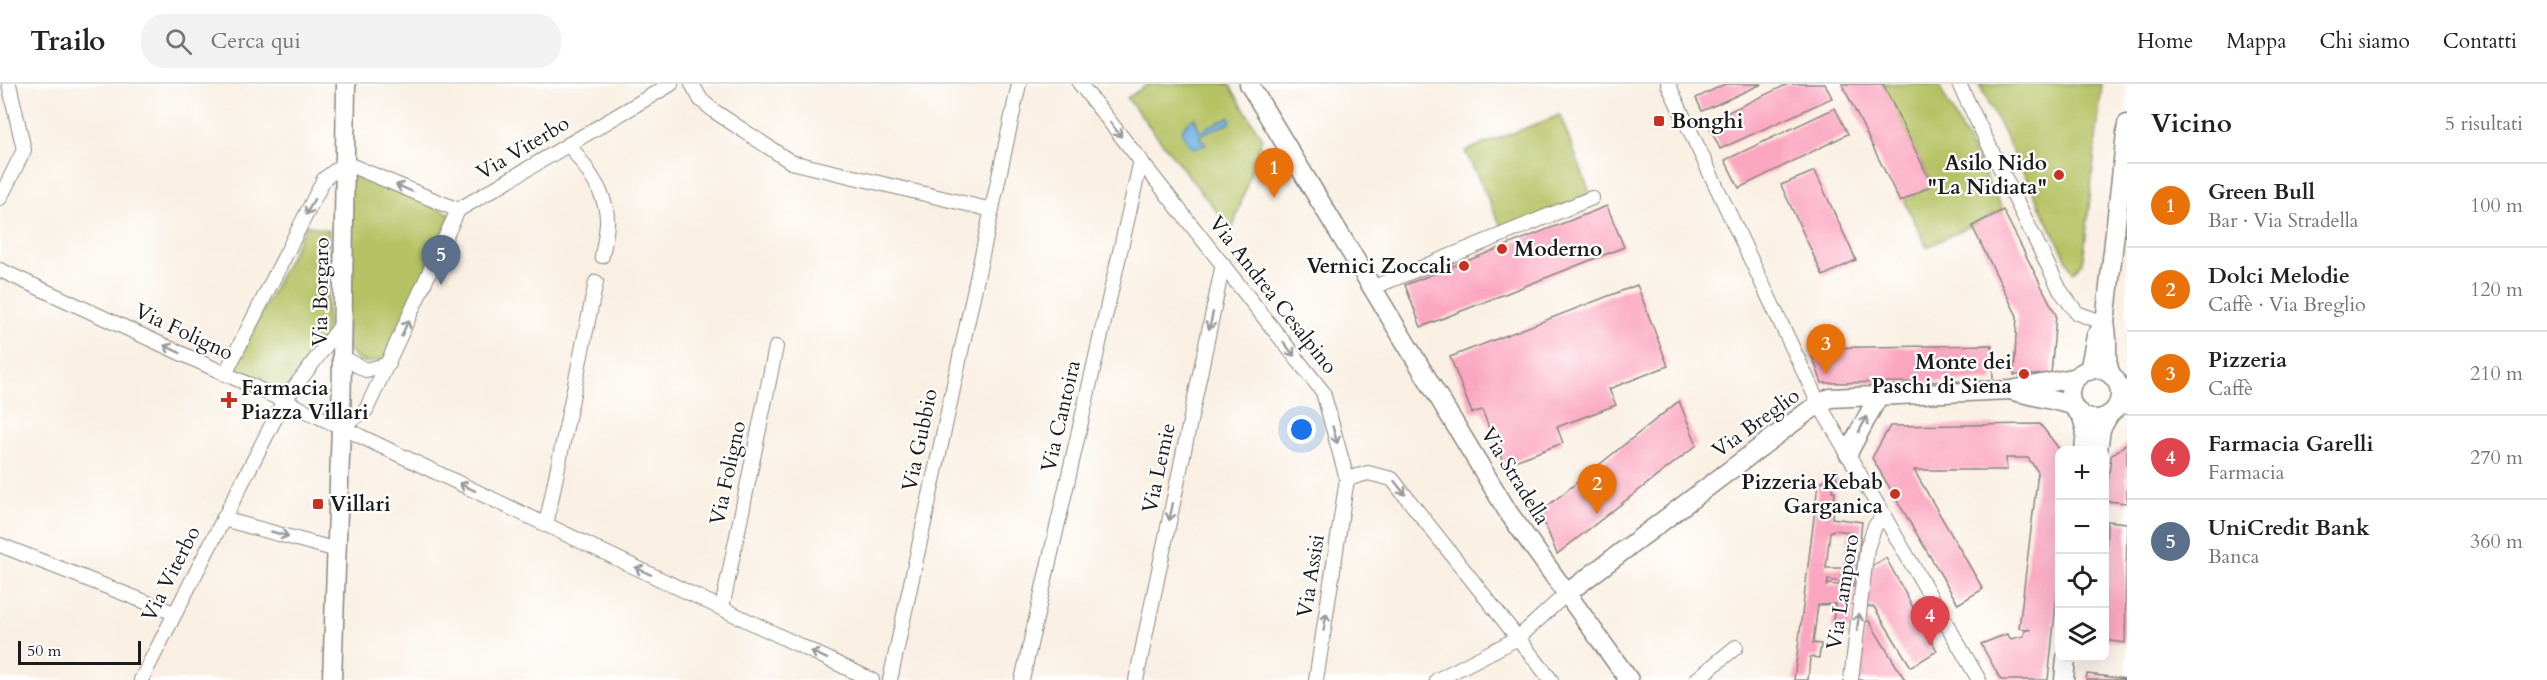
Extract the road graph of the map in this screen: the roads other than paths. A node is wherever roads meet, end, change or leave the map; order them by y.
1 (9, 84) edge
2 (346, 84) edge
3 (671, 84) edge
4 (692, 84) edge
5 (1019, 84) edge
6 (1080, 84) edge
7 (1249, 84) edge
8 (1668, 84) edge
9 (1959, 84) edge
10 (2127, 124) edge
11 (569, 144) junction
12 (1141, 160) junction
13 (345, 163) junction
14 (0, 198) edge
15 (1592, 198) dead end
16 (458, 210) junction
17 (992, 210) junction
18 (602, 256) dead end
19 (1223, 264) junction
20 (0, 270) edge
21 (596, 282) dead end
22 (1374, 287) junction
23 (343, 323) junction
24 (2105, 323) junction
25 (776, 347) dead end
26 (342, 357) junction
27 (389, 364) junction
28 (225, 374) junction
29 (2083, 374) junction
30 (2119, 383) edge
31 (2011, 390) junction
32 (1879, 395) junction
33 (284, 401) junction
34 (1819, 404) junction
35 (2077, 409) junction
36 (2121, 409) edge
37 (341, 427) junction
38 (2084, 446) edge
39 (2099, 446) edge
40 (1848, 453) junction
41 (1347, 479) junction
42 (1884, 515) junction
43 (224, 519) junction
44 (546, 525) junction
45 (0, 545) edge
46 (337, 550) junction
47 (1566, 594) junction
48 (722, 609) junction
49 (174, 613) junction
50 (1518, 638) junction
51 (1736, 647) dead end
52 (141, 680) edge
53 (332, 680) edge
54 (872, 680) edge
55 (890, 680) edge
56 (1022, 680) edge
57 (1136, 680) edge
58 (1316, 680) edge
59 (1437, 680) edge
60 (1551, 680) edge
61 (1629, 680) edge
62 (1696, 680) edge
63 (1851, 680) edge
64 (1979, 680) edge

1 - 14 street
2 - 13 street, Via Borgaro
3 - 11 street, Via Viterbo
4 - 17 street
5 - 17 street, Via Gubbio
6 -> 12 street, Via Andrea Cesalpino
7 - 22 street, Via Stradella
8 - 34 street
9 - 24 street
10 - 24 street
11 - 16 street, Via Viterbo
11 - 18 street
12 - 19 street, Via Andrea Cesalpino
12 - 56 street, Via Cantoira
16 -> 13 street
13 - 23 street, Via Borgaro
13 -> 28 street
15 - 22 street
27 -> 16 street
17 - 55 street, Via Gubbio
19 -> 41 street, Via Andrea Cesalpino
19 -> 57 street, Via Lemie
28 -> 20 street, Via Foligno
21 - 44 street
22 - 47 street, Via Stradella
23 - 26 street, Via Borgaro
23 - 33 street, Via Viterbo
24 - 29 street
24 - 30 street
25 - 48 street, Via Foligno
26 - 27 street
26 - 37 street, Via Borgaro
27 - 37 street
28 - 33 street, Via Foligno
29 - 30 street
29 - 31 street, Via Breglio
29 - 35 street
30 - 36 street
31 - 32 street, Via Breglio
31 - 35 street, Via Breglio
32 - 34 street, Via Breglio
40 -> 32 street
33 - 37 street, Via Foligno
33 - 43 street, Via Viterbo
34 - 40 street
34 - 47 street, Via Breglio
35 - 36 street
35 - 38 street
36 - 39 street
44 -> 37 street, Via Foligno
37 - 46 street, Via Borgaro
40 - 42 street
41 -> 50 street
58 -> 41 street, Via Assisi
63 -> 42 street, Via Lamporo
42 - 64 street
43 -> 46 street, Via Viterbo
43 - 49 street, Via Viterbo
48 -> 44 street, Via Foligno
45 - 49 street
46 - 53 street, Via Borgaro
47 - 50 street
47 - 61 street, Via Stradella
54 -> 48 street, Via Foligno
49 - 52 street, Via Viterbo
50 - 59 street
50 - 60 street
51 - 62 street

